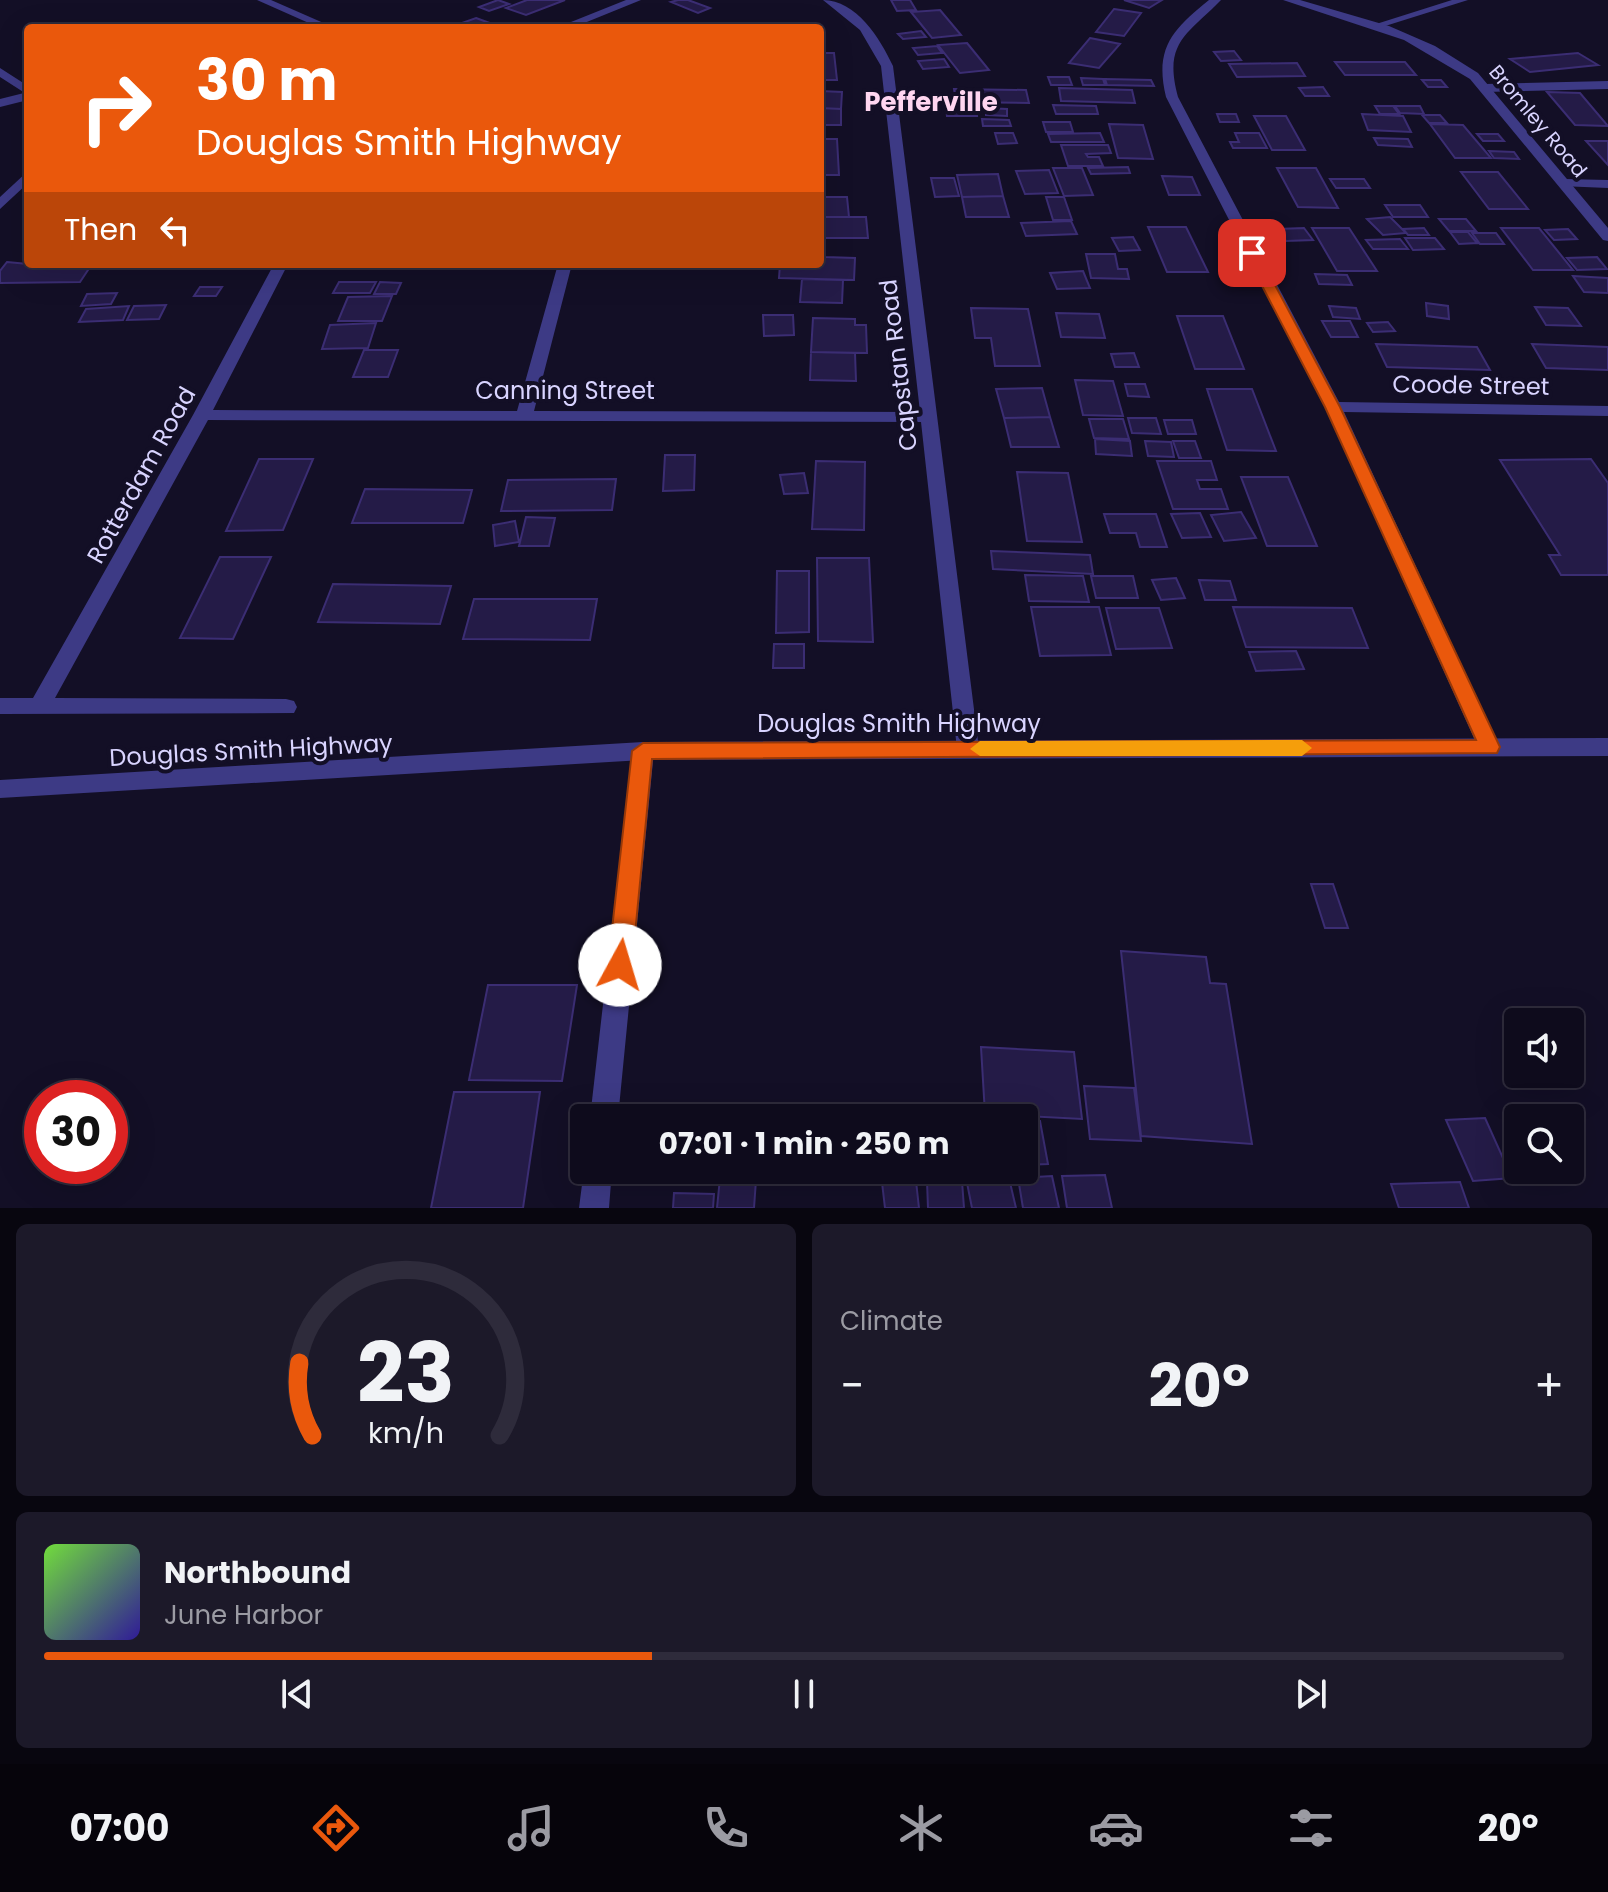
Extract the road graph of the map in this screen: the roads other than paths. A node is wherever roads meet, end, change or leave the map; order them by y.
1 (262, 0) edge
2 (636, 0) edge
3 (828, 0) edge
4 (1216, 0) edge
5 (1288, 0) edge
6 (1463, 0) edge
7 (319, 24) edge
8 (573, 24) edge
9 (1378, 25) junction
10 (0, 72) edge
11 (1608, 85) edge
12 (1485, 88) junction
13 (24, 91) edge
14 (24, 95) edge
15 (0, 103) edge
16 (24, 179) edge
17 (1565, 183) junction
18 (1608, 184) edge
19 (0, 205) edge
20 (1608, 237) edge
21 (279, 268) edge
22 (564, 268) edge
23 (1333, 407) junction
24 (1608, 411) edge
25 (525, 413) junction
26 (202, 415) junction
27 (928, 417) junction
28 (0, 706) edge
29 (39, 707) junction
30 (286, 707) dead end
31 (1489, 747) junction
32 (1608, 747) edge
33 (968, 749) junction
34 (643, 751) junction
35 (0, 789) edge
36 (605, 1104) edge
37 (597, 1184) edge
38 (594, 1208) edge

1 - 7 street
2 - 8 street
3 - 27 street, Capstan Road
4 - 23 street
5 - 9 street, Bromley Road
6 - 9 street
9 - 12 street, Bromley Road
10 - 13 street
11 - 12 street
12 - 17 street, Bromley Road
14 - 15 street
16 - 19 street
17 - 18 street
17 - 20 street, Bromley Road
21 - 26 street, Rotterdam Road
22 - 25 street
23 - 24 street, Coode Street
23 - 31 street
25 - 26 street, Canning Street
25 - 27 street, Canning Street
26 - 29 street, Rotterdam Road
27 - 33 street, Capstan Road
28 - 29 street
29 - 30 street
31 - 32 street, Douglas Smith Highway
31 - 33 street, Douglas Smith Highway
33 - 34 street, Douglas Smith Highway
34 - 35 street, Douglas Smith Highway
34 - 36 street
37 - 38 street

